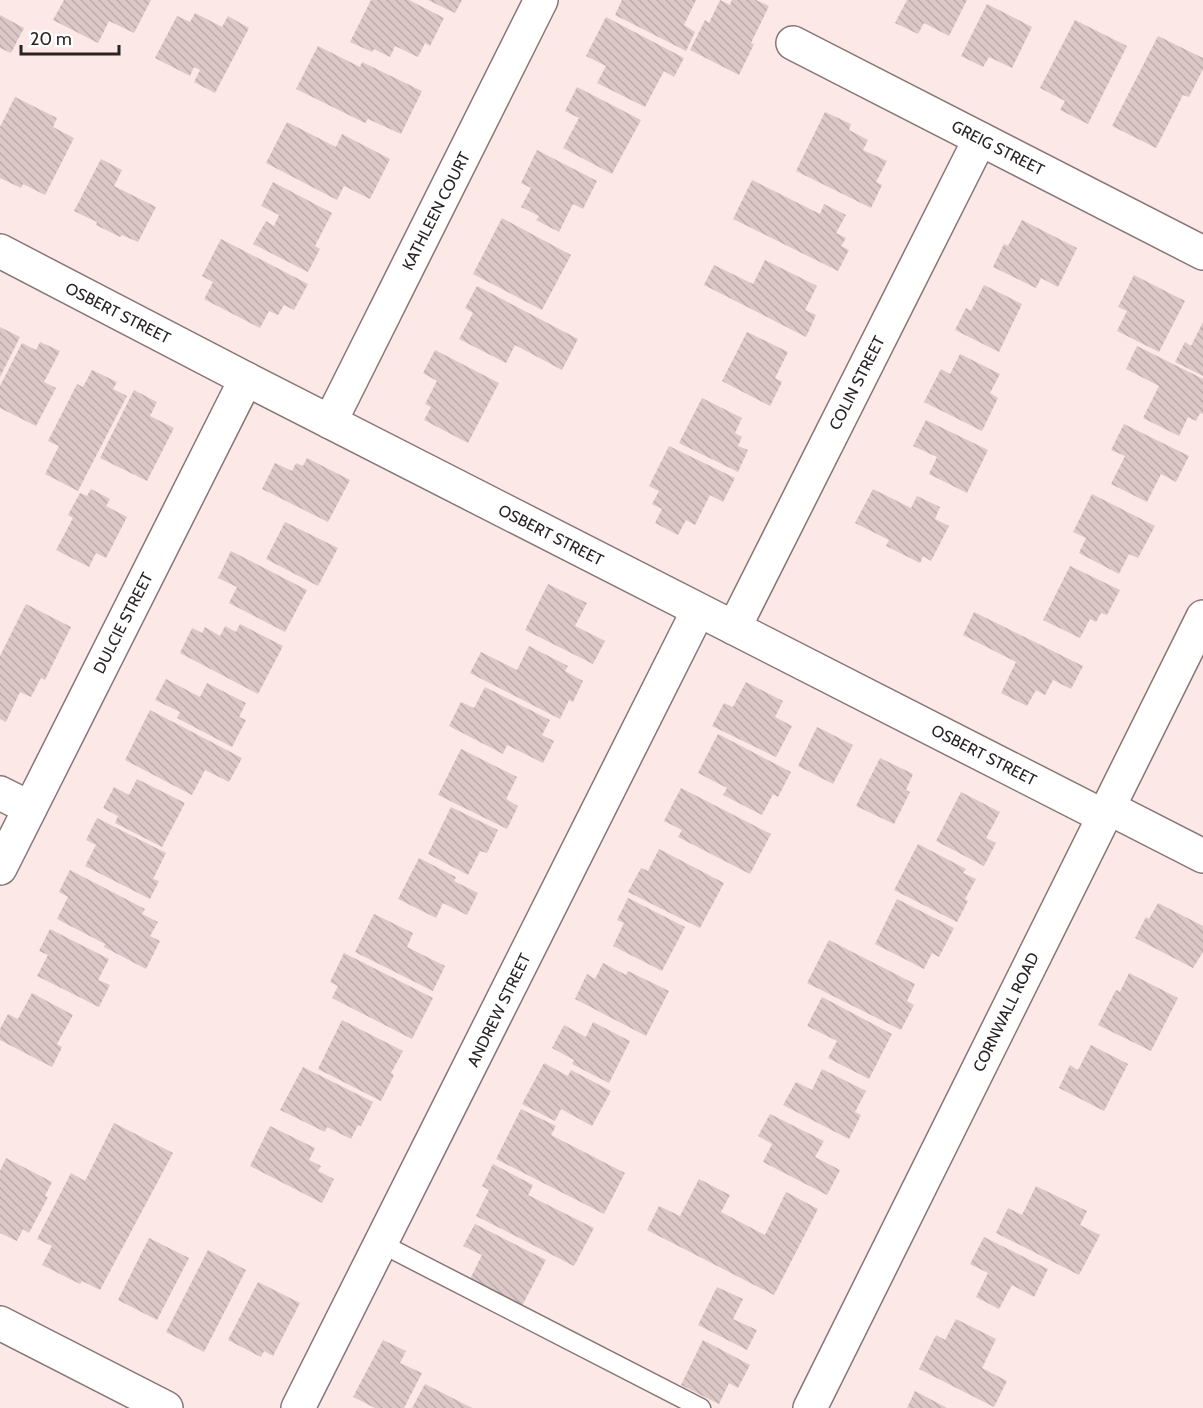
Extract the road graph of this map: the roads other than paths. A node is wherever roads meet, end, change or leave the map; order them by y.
1 (541, 0) edge
2 (793, 43) dead end
3 (980, 139) junction
4 (0, 251) edge
5 (1203, 253) edge
6 (246, 379) junction
7 (330, 422) junction
8 (698, 611) junction
9 (1203, 617) edge
10 (734, 628) junction
11 (0, 793) edge
12 (30, 808) junction
13 (1105, 812) junction
14 (1203, 856) edge
15 (0, 868) edge
16 (382, 1244) junction
17 (0, 1323) edge
18 (166, 1408) edge
19 (298, 1408) edge
20 (702, 1408) edge
21 (810, 1408) edge

1 - 7 street, KATHLEEN COURT
2 - 3 street, GREIG STREET
3 - 5 street, GREIG STREET
3 - 10 street, COLIN STREET
4 - 6 street, OSBERT STREET
6 - 7 street, OSBERT STREET
6 - 12 street, DULCIE STREET
7 - 8 street, OSBERT STREET
8 - 10 street, OSBERT STREET
8 - 16 street, ANDREW STREET
9 - 13 street, CORNWALL ROAD
10 - 13 street, OSBERT STREET
11 - 12 street
12 - 15 street, DULCIE STREET
13 - 14 street, OSBERT STREET
13 - 21 street, CORNWALL ROAD
16 - 19 street, ANDREW STREET
16 - 20 lane
17 - 18 street

